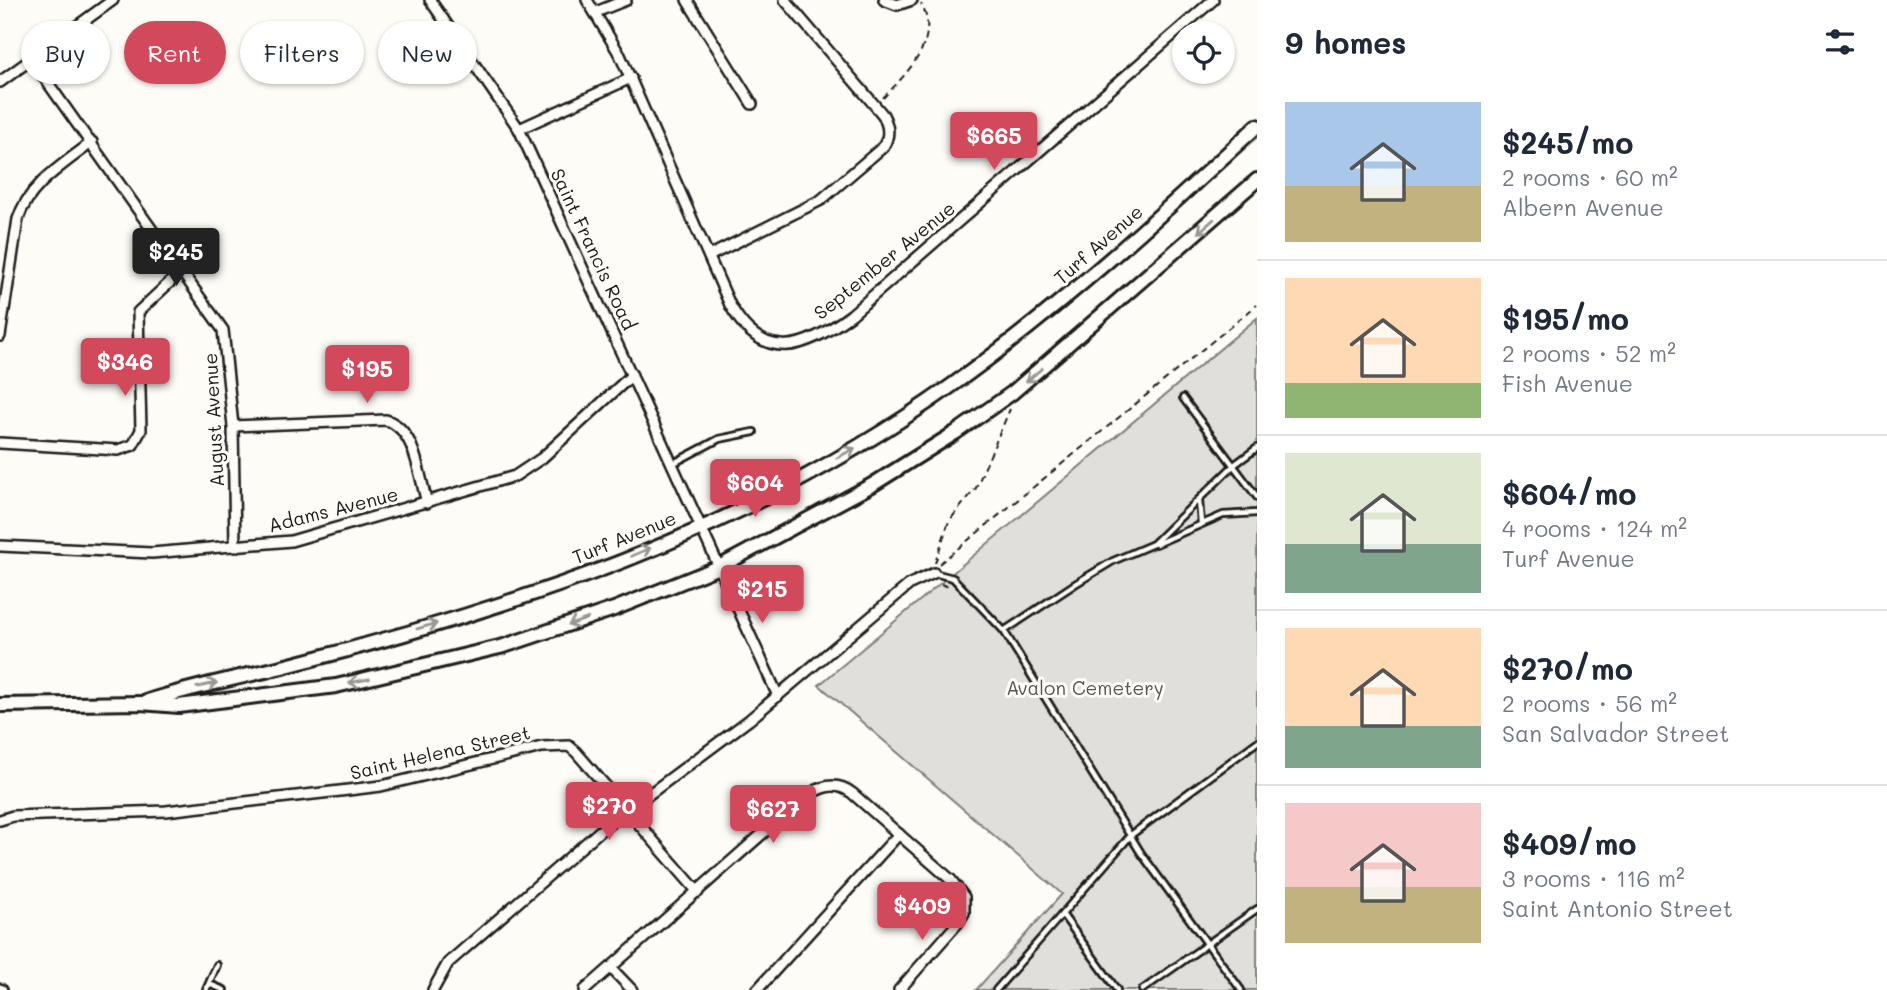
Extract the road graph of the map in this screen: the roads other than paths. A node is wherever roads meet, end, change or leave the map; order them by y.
1 (113, 0) edge
2 (430, 0) edge
3 (587, 0) edge
4 (626, 0) edge
5 (687, 0) edge
6 (785, 0) edge
7 (884, 0) edge
8 (912, 0) edge
9 (1213, 0) edge
10 (596, 12) junction
11 (84, 21) edge
12 (21, 66) edge
13 (631, 78) junction
14 (0, 82) edge
15 (49, 84) edge
16 (752, 104) dead end
17 (1257, 126) edge
18 (519, 129) junction
19 (92, 142) junction
20 (1257, 180) edge
21 (709, 256) junction
22 (182, 271) junction
23 (0, 337) edge
24 (632, 375) junction
25 (1183, 398) dead end
26 (233, 426) junction
27 (754, 432) dead end
28 (0, 443) edge
29 (1257, 449) edge
30 (672, 464) junction
31 (1234, 465) junction
32 (1257, 497) edge
33 (1199, 500) junction
34 (427, 503) junction
35 (1257, 513) edge
36 (1201, 523) junction
37 (700, 527) junction
38 (1153, 544) junction
39 (0, 546) edge
40 (235, 547) junction
41 (719, 567) junction
42 (934, 573) joint
43 (1004, 631) junction
44 (778, 696) junction
45 (141, 703) junction
46 (0, 705) edge
47 (1257, 742) edge
48 (628, 809) junction
49 (0, 820) edge
50 (899, 834) junction
51 (1131, 835) junction
52 (698, 892) junction
53 (1257, 909) edge
54 (1062, 914) junction
55 (1207, 944) junction
56 (217, 965) dead end
57 (611, 968) junction
58 (209, 984) junction
59 (206, 990) edge
60 (224, 990) edge
61 (433, 990) edge
62 (585, 990) edge
63 (632, 990) edge
64 (757, 990) edge
65 (899, 990) edge
66 (996, 990) edge
67 (1116, 990) edge
68 (1142, 990) edge
69 (1241, 990) edge

1 - 11 street
2 - 18 street, Saint Francis Road
3 - 10 street, September Avenue
4 - 10 street
5 - 16 street
6 - 21 street
7 - 8 street
9 - 21 street, September Avenue
10 - 13 street, September Avenue
12 - 14 street
13 - 18 street
13 - 21 street, September Avenue
15 - 19 street, August Avenue
37 -> 17 main road, Turf Avenue
18 - 24 street, Saint Francis Road
19 - 22 street, August Avenue
19 - 23 street
20 -> 41 main road, Turf Avenue
22 - 26 street, August Avenue
22 - 28 street
24 - 30 street, Saint Francis Road
24 - 34 street, Adams Avenue
25 - 31 lane
26 - 34 street
26 - 40 street, August Avenue
27 - 30 lane
29 - 31 lane
30 - 37 street, Saint Francis Road
31 - 32 lane
31 - 33 lane
33 - 36 lane
33 - 38 lane
34 - 40 street, Adams Avenue
35 - 36 lane
36 - 38 lane
37 - 41 street, Saint Francis Road
45 -> 37 main road, Turf Avenue
38 - 43 lane
39 - 40 street, Adams Avenue
41 - 44 street, Saint Francis Road
41 -> 45 main road, Turf Avenue
42 - 43 lane
42 - 44 street
43 - 51 lane
44 - 48 street
45 - 46 main road, Turf Avenue
47 - 51 lane
48 - 49 street, Saint Helena Street
48 - 52 street, Saint Helena Street
48 - 61 street
50 - 52 street
50 - 64 street
50 - 65 street
51 - 54 lane
51 - 55 lane
52 - 57 street
53 - 55 lane
54 - 66 lane
54 - 67 lane
55 - 68 lane
55 - 69 lane
56 - 58 lane
57 - 62 street
57 - 63 street
58 - 59 lane
58 - 60 lane

